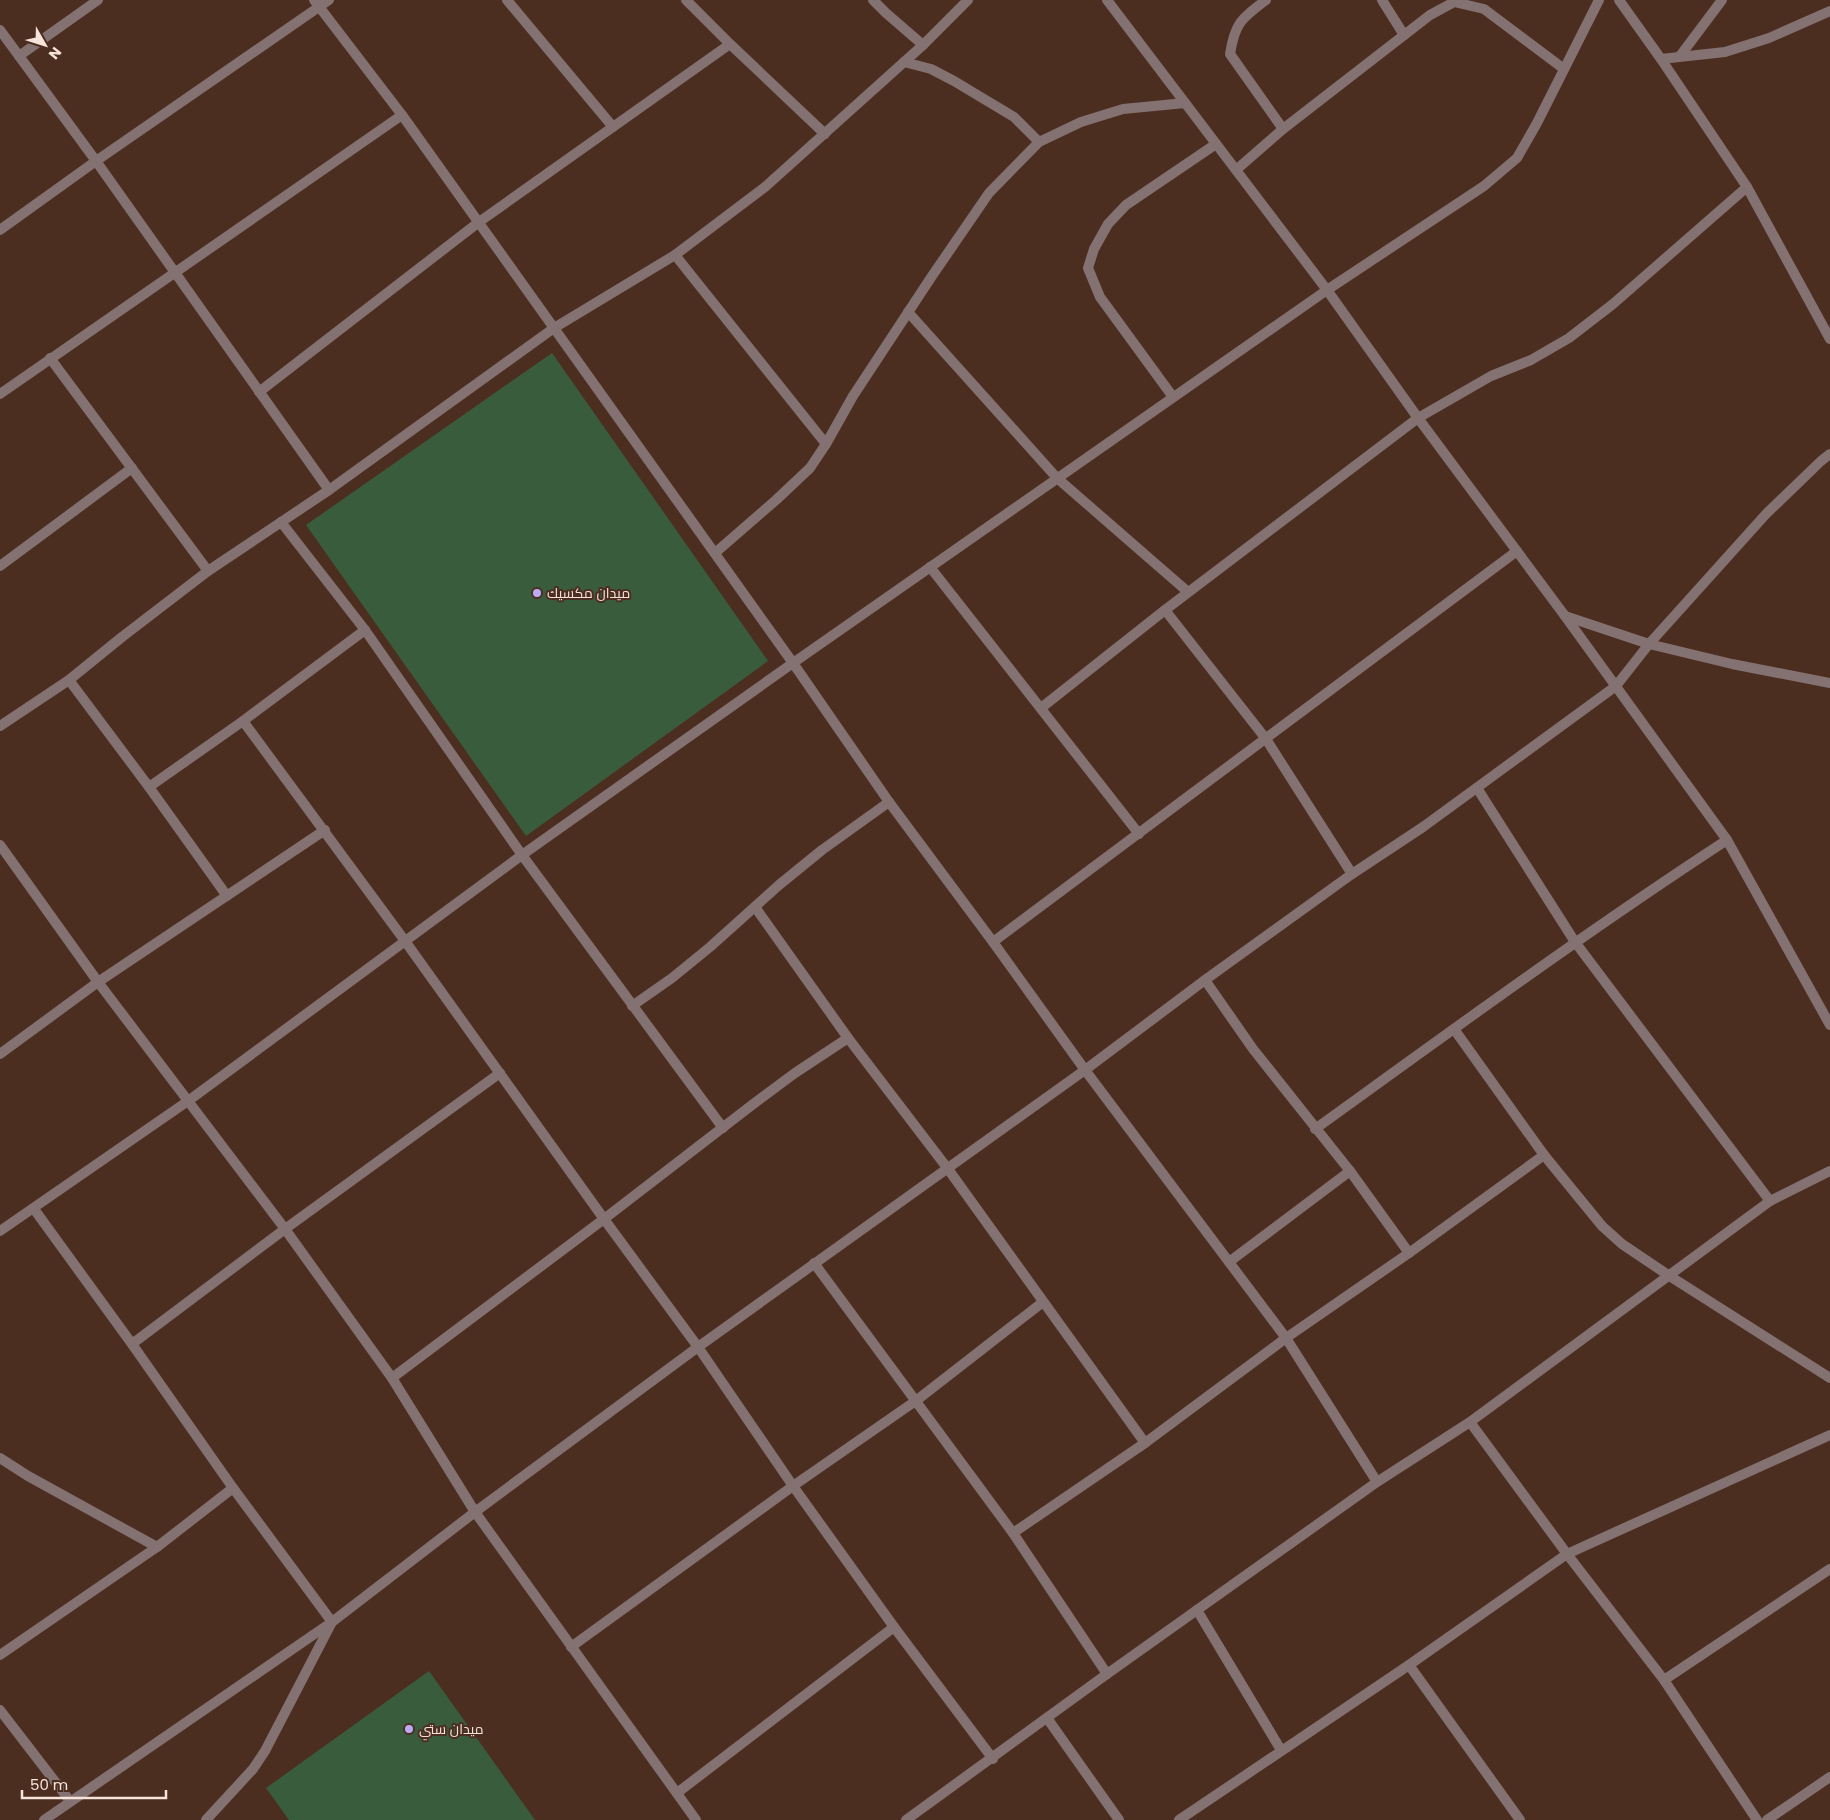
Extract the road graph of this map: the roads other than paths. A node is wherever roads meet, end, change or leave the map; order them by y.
1 (98, 0) edge
2 (329, 0) edge
3 (507, 0) edge
4 (686, 0) edge
5 (874, 0) edge
6 (968, 0) edge
7 (1107, 0) edge
8 (1266, 0) edge
9 (1382, 0) edge
10 (1599, 0) edge
11 (1619, 0) edge
12 (1722, 0) edge
13 (317, 4) edge
14 (1830, 11) edge
15 (0, 30) edge
16 (1404, 35) junction
17 (730, 44) junction
18 (922, 45) junction
19 (19, 56) junction
20 (1680, 56) junction
21 (1661, 59) junction
22 (904, 62) junction
23 (1564, 69) junction
24 (1185, 103) junction
25 (402, 115) junction
26 (613, 127) junction
27 (1283, 129) junction
28 (824, 134) junction
29 (1039, 142) junction
30 (1216, 144) junction
31 (96, 161) junction
32 (1236, 170) junction
33 (1747, 187) junction
34 (479, 222) junction
35 (0, 230) edge
36 (675, 255) junction
37 (174, 272) junction
38 (1327, 290) junction
39 (908, 312) junction
40 (554, 328) junction
41 (1830, 339) edge
42 (50, 358) junction
43 (259, 392) junction
44 (0, 394) edge
45 (1173, 397) junction
46 (1418, 418) junction
47 (826, 444) junction
48 (1830, 454) edge
49 (132, 468) junction
50 (1057, 478) junction
51 (329, 490) junction
52 (281, 522) junction
53 (1517, 552) junction
54 (715, 553) junction
55 (0, 566) edge
56 (930, 567) junction
57 (208, 571) junction
58 (1188, 592) junction
59 (1165, 610) junction
60 (1565, 616) junction
61 (364, 630) junction
62 (1649, 644) junction
63 (793, 663) junction
64 (69, 680) junction
65 (1830, 683) edge
66 (1616, 686) junction
67 (1041, 708) junction
68 (243, 721) junction
69 (0, 726) edge
70 (1266, 739) junction
71 (149, 787) junction
72 (1477, 788) junction
73 (889, 802) junction
74 (325, 830) junction
75 (1139, 834) junction
76 (1728, 840) junction
77 (0, 846) edge
78 (522, 855) junction
79 (1352, 874) junction
80 (227, 896) junction
81 (755, 907) junction
82 (405, 941) junction
83 (993, 942) junction
84 (1575, 942) junction
85 (1205, 980) junction
86 (98, 982) junction
87 (632, 1006) junction
88 (1830, 1025) edge
89 (1454, 1029) junction
90 (848, 1038) junction
91 (0, 1054) edge
92 (1085, 1070) junction
93 (500, 1073) junction
94 (188, 1101) junction
95 (723, 1128) junction
96 (1314, 1129) junction
97 (1544, 1155) junction
98 (948, 1169) junction
99 (1350, 1171) junction
100 (1830, 1171) edge
101 (1770, 1201) junction
102 (34, 1209) junction
103 (604, 1220) junction
104 (285, 1229) junction
105 (0, 1231) edge
106 (1409, 1253) junction
107 (1229, 1262) junction
108 (814, 1263) junction
109 (1668, 1274) junction
110 (1043, 1302) junction
111 (1286, 1338) junction
112 (132, 1344) junction
113 (698, 1347) junction
114 (392, 1378) junction
115 (1830, 1378) edge
116 (917, 1400) junction
117 (1470, 1422) junction
118 (1830, 1435) edge
119 (1145, 1443) junction
120 (0, 1458) edge
121 (1377, 1482) junction
122 (793, 1486) junction
123 (233, 1488) junction
124 (475, 1512) junction
125 (1013, 1533) junction
126 (157, 1546) junction
127 (1567, 1554) junction
128 (1830, 1569) edge
129 (1197, 1610) junction
130 (332, 1622) junction
131 (894, 1627) junction
132 (571, 1647) junction
133 (0, 1654) edge
134 (1409, 1665) junction
135 (1107, 1674) junction
136 (1664, 1680) junction
137 (0, 1710) edge
138 (1047, 1718) junction
139 (1281, 1750) junction
140 (993, 1758) junction
141 (1830, 1777) edge
142 (677, 1793) junction
143 (70, 1801) junction
144 (44, 1820) edge
145 (206, 1820) edge
146 (696, 1820) edge
147 (906, 1820) edge
148 (1119, 1820) edge
149 (1179, 1820) edge
150 (1520, 1820) edge
151 (1757, 1820) edge
152 (1767, 1820) edge

1 - 19 street
2 - 13 street
3 - 26 street
4 - 17 street
5 - 18 street
6 - 18 street
7 - 24 street
8 - 27 street
9 - 16 street
10 - 23 street
11 - 21 street
12 - 20 street
13 - 25 street
13 - 31 street
14 - 20 street
15 - 19 street
16 - 23 street
16 - 27 street
17 - 26 street
17 - 28 street
18 - 22 street
19 - 31 street
20 - 21 street
21 - 33 street
22 - 28 street
22 - 29 street
23 - 38 street
24 - 29 street
24 - 30 street
25 - 34 street
25 - 37 street
26 - 34 street
27 - 32 street
28 - 36 street
29 - 39 street
30 - 32 street
30 - 45 street
31 - 35 street
31 - 37 street
32 - 38 street
33 - 41 street
33 - 46 street
34 - 40 street
34 - 43 street
36 - 40 street
36 - 47 street
37 - 42 street
37 - 43 street
38 - 45 street
38 - 46 street
39 - 47 street
39 - 50 street
40 - 51 street
40 - 54 street
42 - 44 street
42 - 49 street
43 - 51 street
45 - 50 street
46 - 53 street
46 - 58 street
47 - 54 street
48 - 62 street
49 - 55 street
49 - 57 street
50 - 56 street
50 - 58 street
51 - 52 street
52 - 57 street
52 - 61 street
53 - 60 street
53 - 70 street
54 - 63 street
56 - 63 street
56 - 67 street
57 - 64 street
58 - 59 street
59 - 67 street
59 - 70 street
60 - 62 street
60 - 66 street
61 - 68 street
61 - 78 street
62 - 65 street
62 - 66 street
63 - 73 street
63 - 78 street
64 - 69 street
64 - 71 street
66 - 72 street
66 - 76 street
67 - 75 street
68 - 71 street
68 - 74 street
70 - 75 street
70 - 79 street
71 - 80 street
72 - 79 street
72 - 84 street
73 - 81 street
73 - 83 street
74 - 80 street
74 - 82 street
75 - 83 street
76 - 84 street
76 - 88 street
77 - 86 street
78 - 82 street
78 - 87 street
79 - 85 street
80 - 86 street
81 - 87 street
81 - 90 street
82 - 93 street
82 - 94 street
83 - 92 street
84 - 89 street
84 - 101 street
85 - 92 street
85 - 96 street
86 - 91 street
86 - 94 street
87 - 95 street
89 - 96 street
89 - 97 street
90 - 95 street
90 - 98 street
92 - 98 street
92 - 107 street
93 - 103 street
93 - 104 street
94 - 102 street
94 - 104 street
95 - 103 street
96 - 99 street
97 - 106 street
97 - 109 street
98 - 108 street
98 - 110 street
99 - 106 street
99 - 107 street
100 - 101 street
101 - 109 street
102 - 105 street
102 - 112 street
103 - 113 street
103 - 114 street
104 - 112 street
104 - 114 street
106 - 111 street
107 - 111 street
108 - 113 street
108 - 116 street
109 - 115 street
109 - 117 street
110 - 116 street
110 - 119 street
111 - 119 street
111 - 121 street
112 - 123 street
113 - 122 street
113 - 124 street
114 - 124 street
116 - 122 street
116 - 125 street
117 - 121 street
117 - 127 street
118 - 127 street
119 - 125 street
120 - 126 street
121 - 129 street
122 - 131 street
122 - 132 street
123 - 126 street
123 - 130 street
124 - 130 street
124 - 132 street
125 - 135 street
126 - 133 street
127 - 134 street
127 - 136 street
128 - 136 street
129 - 135 street
129 - 139 street
130 - 143 street
130 - 145 street
131 - 140 street
131 - 142 street
132 - 142 street
134 - 139 street
134 - 150 street
135 - 138 street
136 - 151 street
137 - 143 street
138 - 140 street
138 - 148 street
139 - 149 street
140 - 147 street
141 - 152 street
142 - 146 street
143 - 144 street

